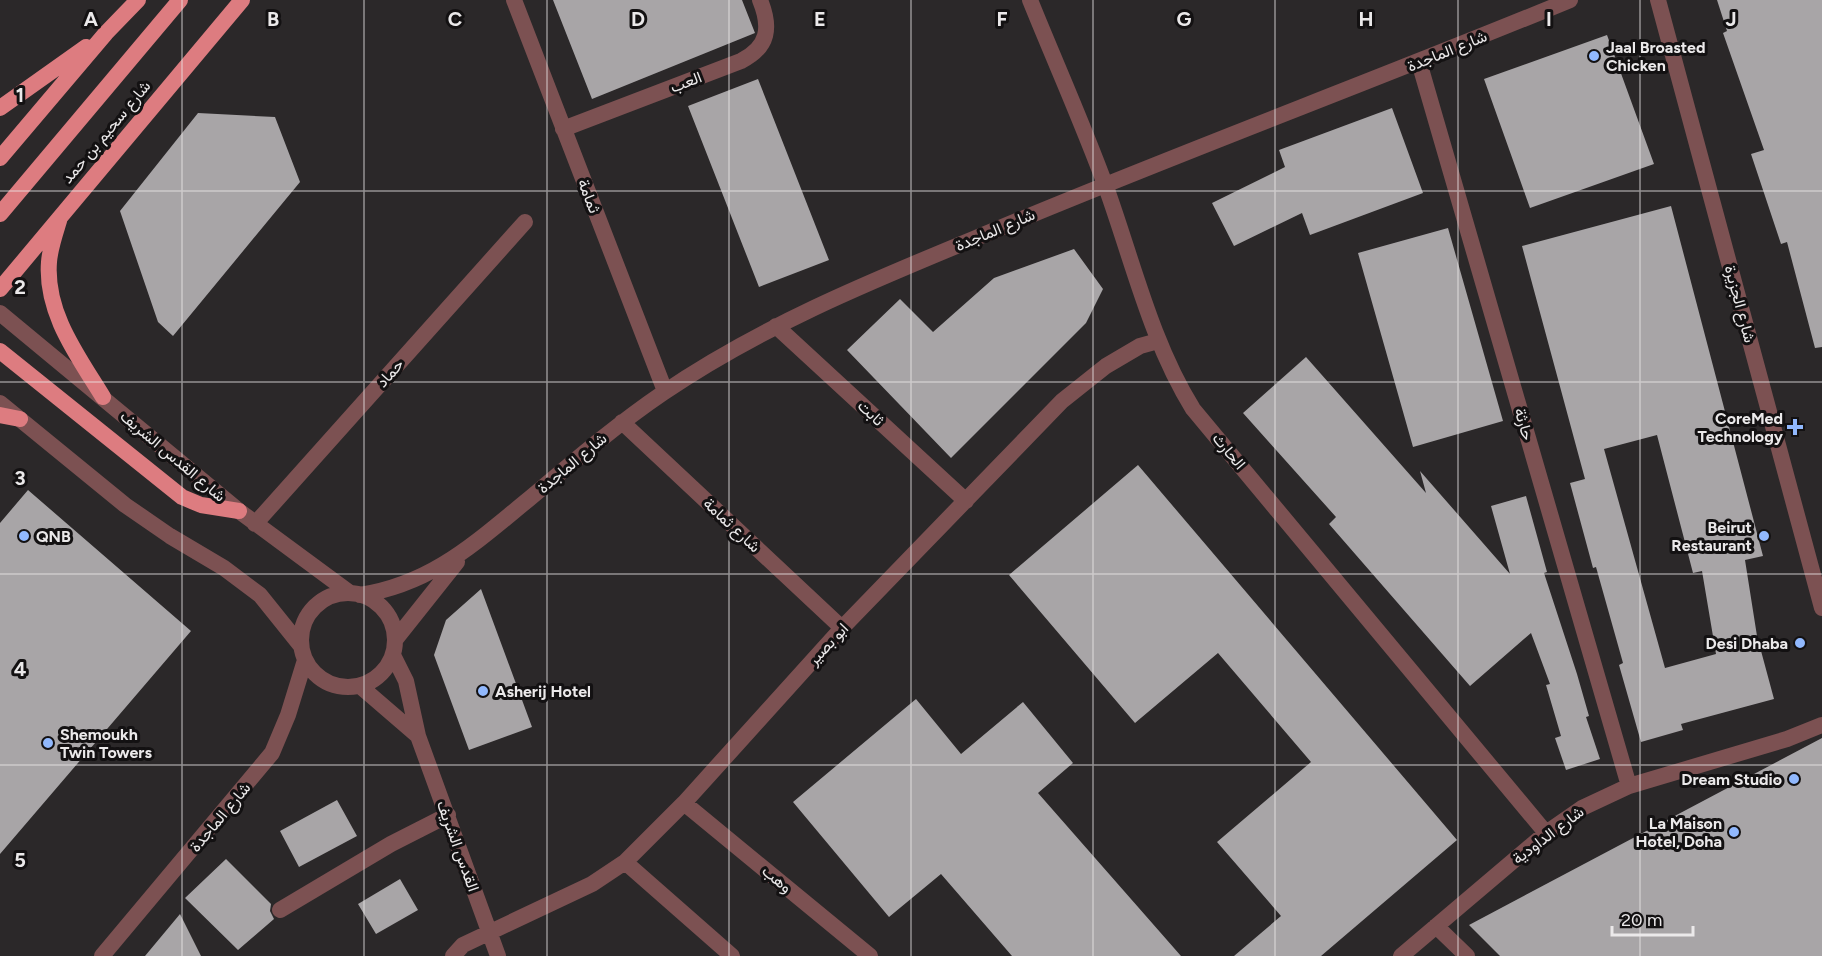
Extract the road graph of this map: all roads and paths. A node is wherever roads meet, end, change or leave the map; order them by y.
1 (138, 0) edge
2 (180, 0) edge
3 (242, 0) edge
4 (514, 0) edge
5 (760, 0) edge
6 (1030, 0) edge
7 (1570, 0) edge
8 (1658, 0) edge
9 (106, 33) junction
10 (1419, 62) junction
11 (0, 108) edge
12 (563, 129) junction
13 (0, 158) edge
14 (1105, 185) junction
15 (0, 214) edge
16 (60, 215) junction
17 (525, 222) dead end
18 (0, 289) edge
19 (0, 313) edge
20 (776, 326) junction
21 (1158, 341) junction
22 (0, 351) edge
23 (665, 391) junction
24 (104, 398) junction
25 (0, 403) edge
26 (0, 415) edge
27 (20, 419) junction
28 (621, 422) junction
29 (966, 501) junction
30 (239, 511) junction
31 (255, 524) junction
32 (470, 548) junction
33 (355, 594) junction
34 (1822, 608) edge
35 (842, 628) junction
36 (394, 647) junction
37 (303, 653) junction
38 (360, 686) junction
39 (1822, 725) edge
40 (418, 736) junction
41 (1629, 786) junction
42 (684, 802) junction
43 (448, 815) junction
44 (1546, 833) junction
45 (625, 862) junction
46 (280, 910) dead end
47 (1436, 926) junction
48 (489, 933) junction
49 (102, 956) edge
50 (453, 956) edge
51 (498, 956) edge
52 (732, 956) edge
53 (870, 956) edge
54 (1401, 956) edge
55 (1467, 956) edge

1 - 9 highway
2 - 15 highway
3 - 16 highway, شارع سحيم بن حمد
4 - 12 street, ثمامة
5 - 12 street, العب
6 - 14 street, الحارث
7 - 10 street, شارع الماجدة
8 - 34 street, شارع الجزيرة
9 - 11 highway
9 - 13 highway
10 - 14 street, شارع الماجدة
10 - 41 street, حارثة
12 - 23 street, ثمامة
14 - 20 street, شارع الماجدة
14 - 21 street, الحارث
16 - 18 highway, شارع سحيم بن حمد
16 - 24 highway
17 - 31 street, حماد
19 - 24 street, شارع القدس الشريف
20 - 23 street, شارع الماجدة
20 - 29 street, ثابت
21 - 29 street, ابو بصير
21 - 44 street, الحارث
22 - 30 highway
23 - 28 street, شارع الماجدة
24 - 30 street, شارع القدس الشريف
25 - 27 street
26 - 27 highway
27 - 37 street
28 - 32 street, شارع الماجدة
28 - 35 street, شارع ثمامة
29 - 35 street, ابو بصير
30 - 31 street, شارع القدس الشريف
31 - 33 street, شارع القدس الشريف
32 - 33 street, شارع الماجدة
32 - 36 street, شارع الماجدة
33 - 36 street
33 - 37 street
35 - 42 street, ابو بصير
36 - 38 street
36 - 40 street, القدس الشريف
37 - 38 street
37 - 49 street, شارع الماجدة
38 - 40 street, القدس الشريف
39 - 41 street, شارع الداودية
40 - 43 street, القدس الشريف
41 - 44 street, شارع الداودية
42 - 45 street, ابو بصير
42 - 53 street, وهب
43 - 46 street
43 - 48 street, القدس الشريف
44 - 47 street, شارع الداودية
45 - 48 street, ابو بصير
45 - 52 street
47 - 54 street, شارع الداودية
47 - 55 street
48 - 50 street, ابو بصير
48 - 51 street, القدس الشريف

